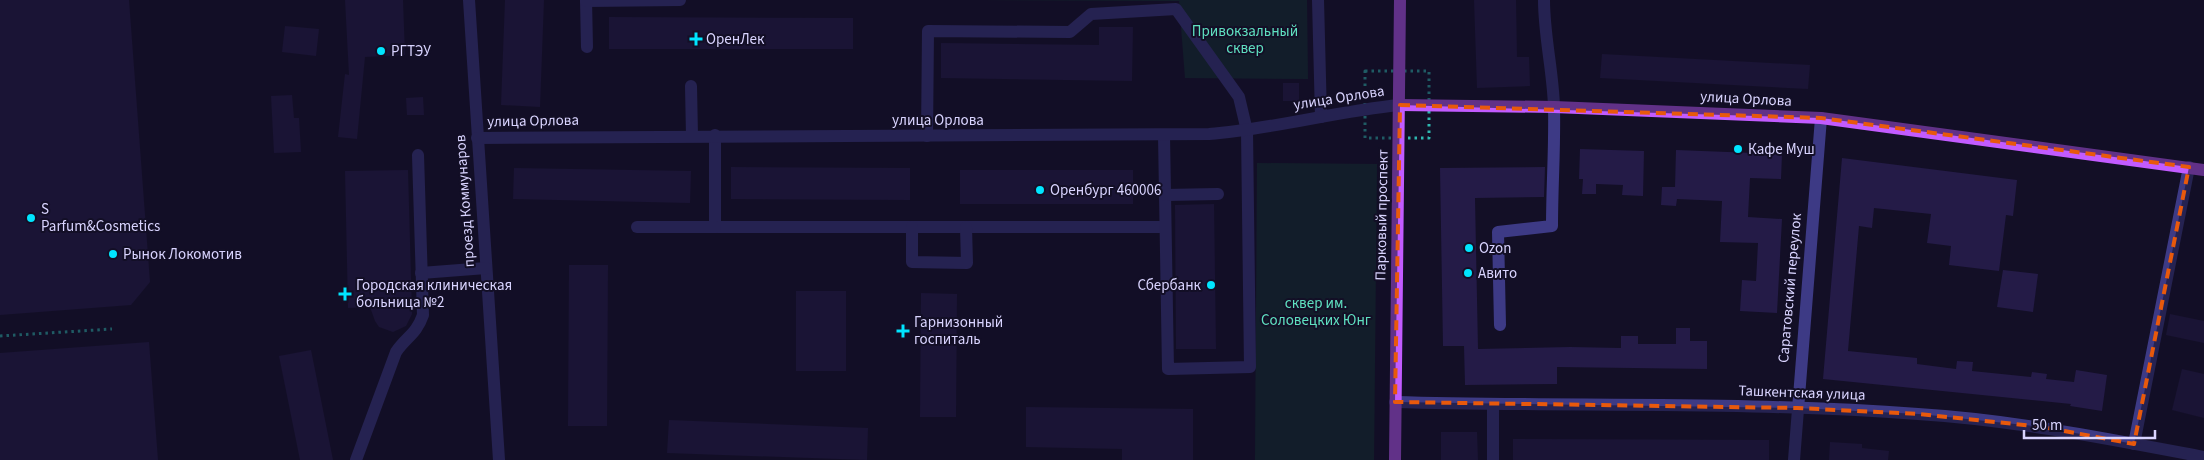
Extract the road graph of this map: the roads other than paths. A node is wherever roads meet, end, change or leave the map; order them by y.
1 (469, 0) edge
2 (586, 0) edge
3 (680, 0) edge
4 (1318, 0) edge
5 (1400, 0) edge
6 (1544, 0) edge
7 (1172, 4) edge
8 (587, 48) dead end
9 (690, 86) dead end
10 (1400, 105) junction
11 (1554, 107) junction
12 (1321, 117) junction
13 (1821, 118) junction
14 (1247, 131) junction
15 (1164, 135) junction
16 (692, 136) junction
17 (715, 136) junction
18 (927, 136) junction
19 (477, 138) junction
20 (418, 156) dead end
21 (2189, 167) junction
22 (2204, 170) edge
23 (1218, 194) dead end
24 (1165, 196) junction
25 (637, 227) dead end
26 (715, 227) junction
27 (912, 227) junction
28 (966, 227) junction
29 (1165, 227) junction
30 (486, 268) junction
31 (422, 273) junction
32 (1500, 325) dead end
33 (1395, 402) junction
34 (1494, 405) junction
35 (1797, 408) junction
36 (2134, 444) junction
37 (2204, 458) edge
38 (356, 460) edge
39 (499, 460) edge
40 (1395, 460) edge
41 (1493, 460) edge
42 (1794, 460) edge

1 - 19 street, проезд Коммунаров
2 - 3 street
2 - 8 street
4 - 12 street
5 - 10 main road, Парковый проспект
6 - 11 street
7 - 14 street
7 - 18 street
9 - 16 street
10 - 11 main road, улица Орлова
10 - 12 street, улица Орлова
10 - 33 main road, Парковый проспект
11 - 13 main road, улица Орлова
11 - 32 street
12 - 14 street, улица Орлова
13 - 21 main road, улица Орлова
13 - 35 street, Саратовский переулок
14 - 15 street, улица Орлова
14 - 29 street
15 - 18 street, улица Орлова
15 - 24 street
16 - 17 street, улица Орлова
16 - 19 street, улица Орлова
17 - 18 street, улица Орлова
17 - 26 street
19 - 30 street, проезд Коммунаров
20 - 31 street
21 - 22 main road, улица Орлова
21 - 36 street
23 - 24 street
24 - 29 street
25 - 26 street
26 - 27 street
27 - 28 street
27 - 28 street
28 - 29 street
30 - 31 street
30 - 39 street, проезд Коммунаров
31 - 38 street
33 - 34 street, Ташкентская улица
33 - 40 main road, Парковый проспект
34 - 35 street, Ташкентская улица
34 - 41 street
35 - 36 street, Ташкентская улица
35 - 42 street, Саратовский переулок
36 - 37 street, Ташкентская улица

